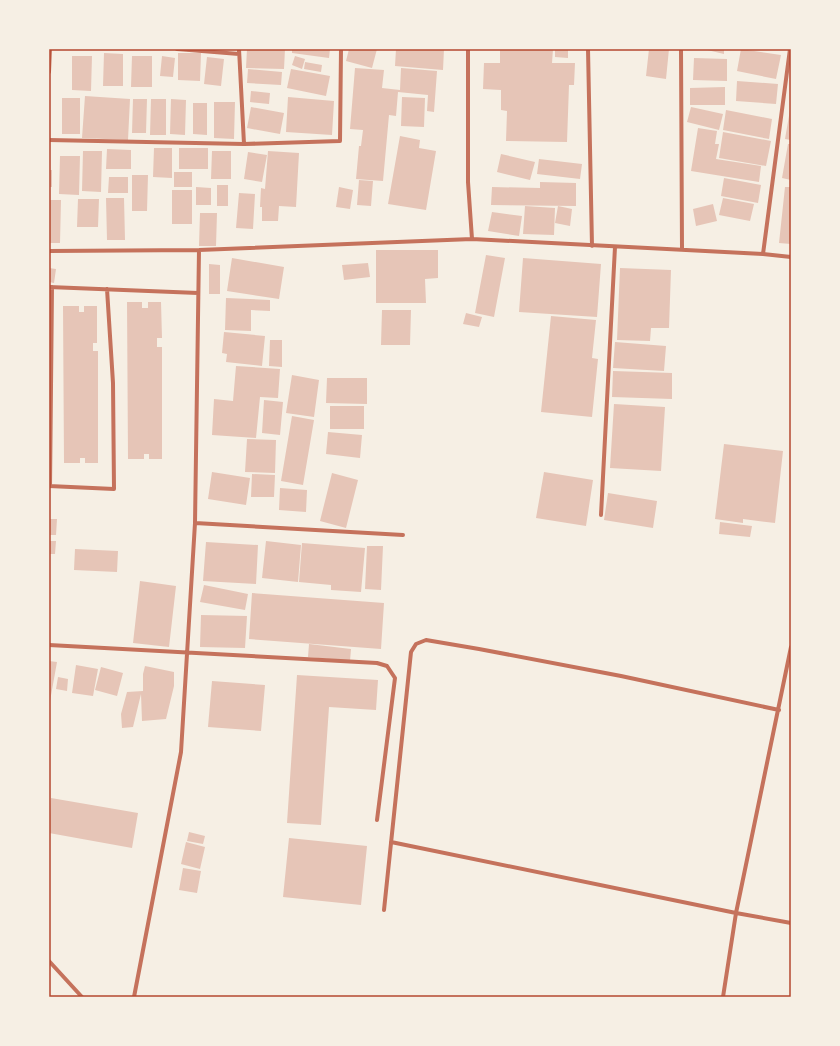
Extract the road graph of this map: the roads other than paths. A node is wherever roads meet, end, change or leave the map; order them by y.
1 (50, 49) edge
2 (177, 49) edge
3 (341, 49) edge
4 (468, 49) edge
5 (588, 49) edge
6 (681, 49) edge
7 (790, 49) edge
8 (239, 52) edge
9 (49, 72) edge
10 (49, 140) edge
11 (244, 144) junction
12 (472, 239) junction
13 (592, 246) junction
14 (615, 247) junction
15 (199, 250) junction
16 (682, 250) junction
17 (49, 251) edge
18 (763, 254) junction
19 (791, 257) edge
20 (51, 287) edge
21 (107, 289) junction
22 (198, 293) junction
23 (50, 486) edge
24 (601, 515) dead end
25 (195, 523) junction
26 (403, 535) dead end
27 (49, 645) edge
28 (791, 647) edge
29 (187, 652) junction
30 (779, 710) junction
31 (377, 820) dead end
32 (391, 842) junction
33 (384, 910) dead end
34 (736, 913) junction
35 (791, 923) edge
36 (49, 961) edge
37 (82, 997) edge
38 (134, 997) edge
39 (723, 997) edge

1 - 9 street
2 - 8 street
3 - 11 street
4 - 12 street
5 - 13 street
6 - 16 street
7 - 18 street
8 - 11 street
10 - 11 street
12 - 13 street
12 - 15 street
13 - 14 street
14 - 16 street
14 - 24 street
15 - 17 street
15 - 22 street
16 - 18 street
18 - 19 street
20 - 21 street
20 - 23 street
21 - 22 street
21 - 23 street
22 - 25 street
25 - 26 street
25 - 29 street
27 - 29 street
28 - 30 street
29 - 31 street
29 - 38 street
30 - 32 street
30 - 34 street
32 - 33 street
32 - 34 street
34 - 35 street
34 - 39 street
36 - 37 street

